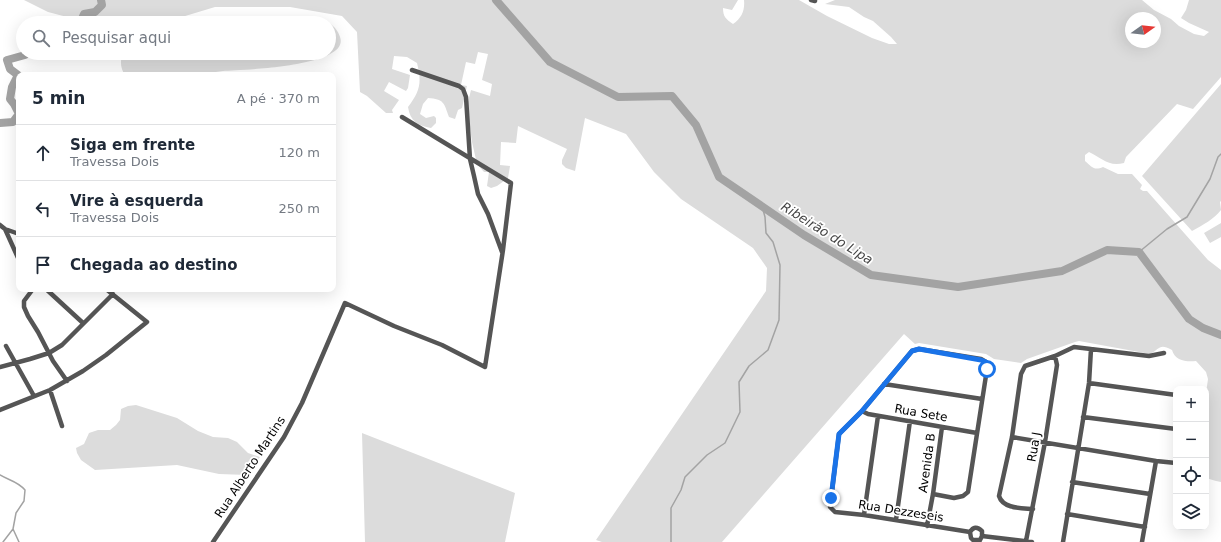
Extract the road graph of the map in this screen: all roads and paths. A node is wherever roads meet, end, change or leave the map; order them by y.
1 (412, 70) dead end
2 (402, 117) dead end
3 (470, 159) junction
4 (0, 225) edge
5 (6, 228) junction
6 (16, 233) edge
7 (16, 253) edge
8 (503, 255) junction
9 (30, 292) edge
10 (49, 292) edge
11 (110, 292) edge
12 (113, 294) junction
13 (83, 324) junction
14 (6, 346) dead end
15 (1091, 349) junction
16 (49, 352) junction
17 (1164, 353) dead end
18 (1055, 356) junction
19 (14, 363) junction
20 (0, 367) edge
21 (67, 381) junction
22 (1089, 383) junction
23 (884, 384) junction
24 (50, 390) junction
25 (1173, 395) edge
26 (34, 396) junction
27 (982, 399) junction
28 (0, 410) edge
29 (862, 411) junction
30 (878, 416) junction
31 (1083, 417) junction
32 (910, 421) junction
33 (62, 426) dead end
34 (942, 426) junction
35 (1173, 429) edge
36 (977, 434) junction
37 (1012, 437) junction
38 (1045, 442) junction
39 (1077, 448) junction
40 (1156, 461) junction
41 (1173, 463) edge
42 (1072, 482) junction
43 (933, 494) junction
44 (1150, 494) junction
45 (1033, 509) junction
46 (1067, 514) junction
47 (864, 515) junction
48 (896, 520) junction
49 (927, 526) junction
50 (1145, 527) junction
51 (970, 532) junction
52 (981, 539) edge
53 (970, 540) edge
54 (1013, 541) edge
55 (1026, 541) junction
56 (213, 542) edge
57 (1032, 542) edge
58 (1063, 542) edge
59 (1142, 542) edge

1 - 3 street
2 - 3 street
3 - 8 street
3 - 8 street
4 - 5 street
5 - 6 street
5 - 7 street
8 - 56 street, Rua Alberto Martins
9 - 16 street
10 - 13 street
11 - 12 street
12 - 13 street
12 - 21 street
13 - 16 street
14 - 19 street
15 - 17 street
15 - 18 street
15 - 22 street
16 - 19 street
16 - 21 street
18 - 37 street
18 - 38 street, Rua J
19 - 20 street
19 - 26 street
21 - 24 street
22 - 25 street
22 - 31 street
23 - 27 street
23 - 27 street
23 - 29 street
24 - 26 street
24 - 33 street
26 - 28 street
27 - 36 street
29 - 30 street, Rua Sete
29 - 47 street, Rua Dezzeseis
30 - 32 street, Rua Sete
30 - 47 street
31 - 35 street
31 - 39 street
32 - 34 street, Rua Sete
32 - 48 street
34 - 36 street, Rua Sete
34 - 43 street, Avenida B
36 - 43 street
37 - 38 street
37 - 45 street
38 - 39 street
38 - 45 street, Rua J
39 - 40 street
39 - 42 street
40 - 41 street
40 - 44 street
42 - 44 street
42 - 46 street
43 - 49 street, Avenida B
44 - 50 street
45 - 55 street, Rua J
46 - 50 street
46 - 58 street
47 - 48 street, Rua Dezzeseis
48 - 49 street, Rua Dezzeseis
49 - 51 street, Rua Dezzeseis
50 - 59 street
51 - 52 street
51 - 53 street
52 - 53 street
52 - 54 street
54 - 55 street
55 - 57 street

